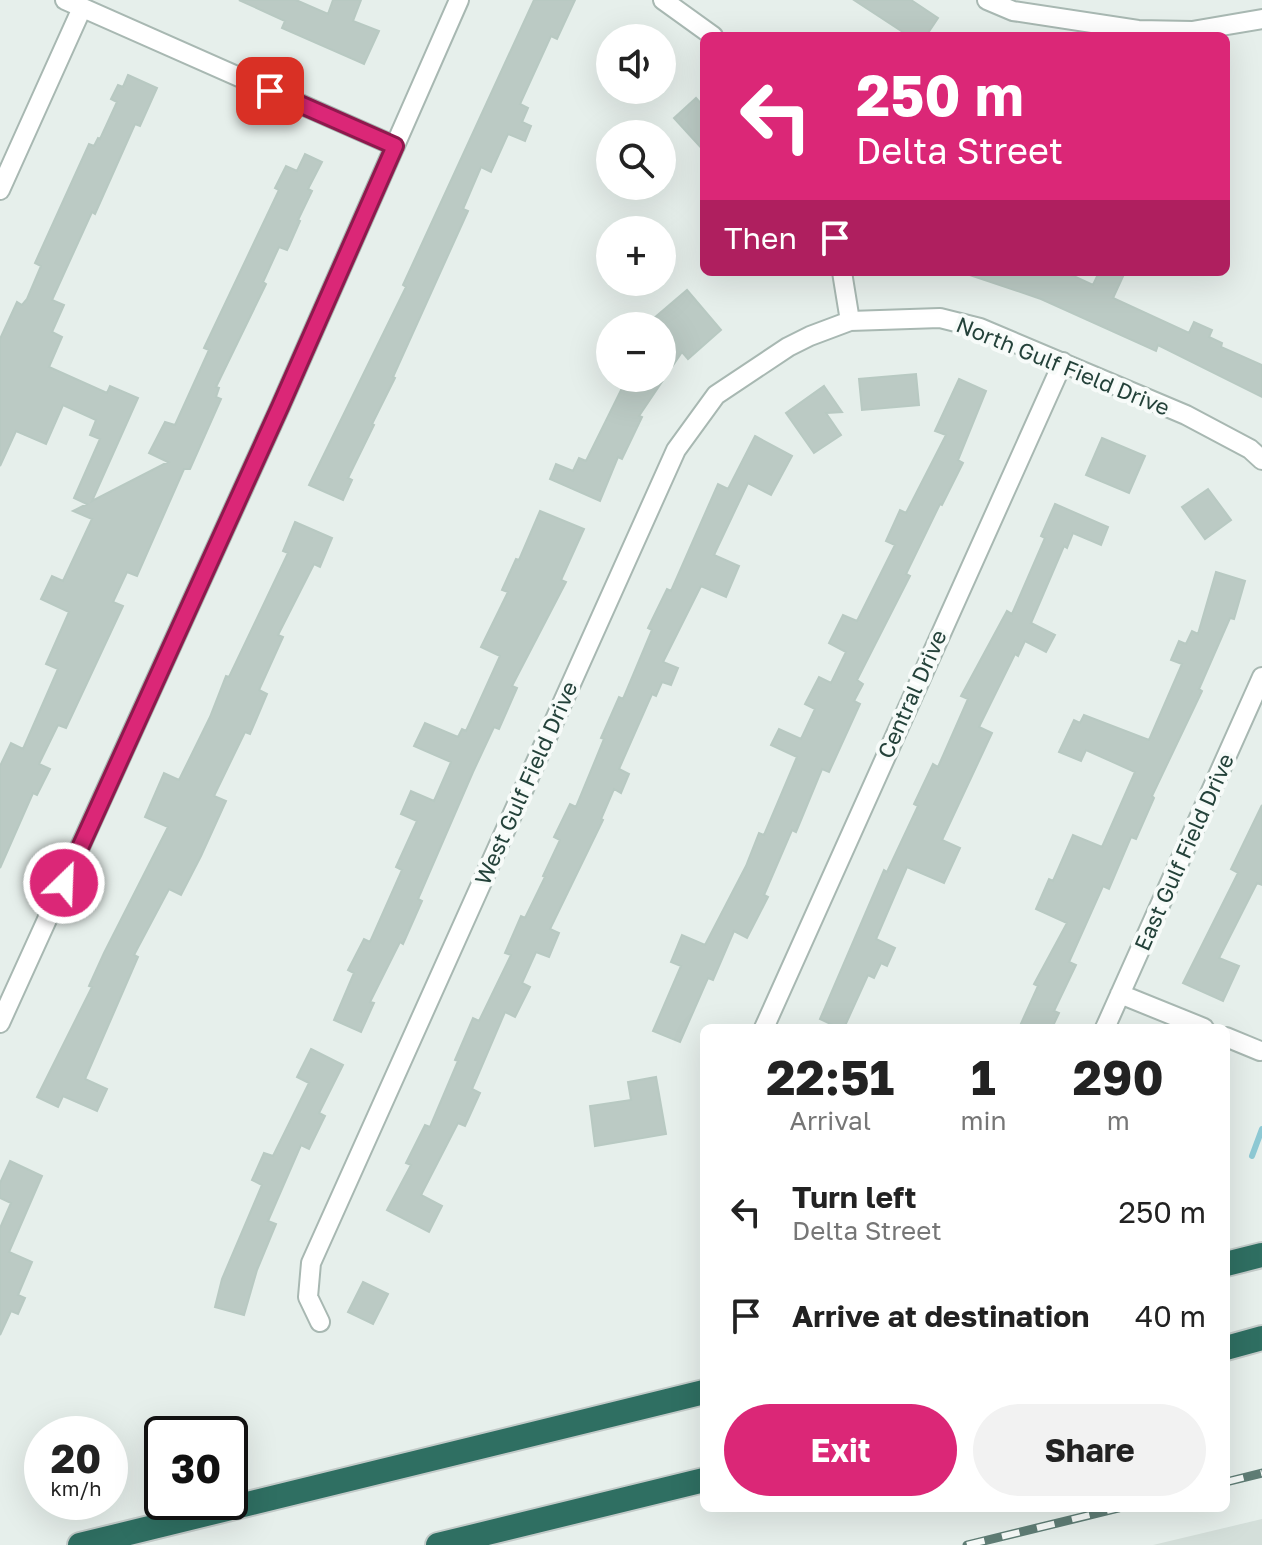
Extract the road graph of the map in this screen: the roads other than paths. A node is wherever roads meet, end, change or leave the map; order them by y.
1 (459, 0) edge
2 (663, 0) edge
3 (987, 0) edge
4 (73, 4) edge
5 (1262, 19) edge
6 (707, 32) edge
7 (395, 146) junction
8 (0, 190) edge
9 (843, 276) edge
10 (850, 321) junction
11 (1063, 362) junction
12 (1262, 460) edge
13 (1262, 677) edge
14 (1120, 994) junction
15 (0, 1023) edge
16 (766, 1024) edge
17 (1107, 1024) edge
18 (1194, 1024) edge
19 (1230, 1039) edge
20 (1260, 1051) dead end
21 (1262, 1255) edge
22 (1230, 1263) edge
23 (320, 1322) dead end
24 (1262, 1338) edge
25 (1230, 1347) edge
26 (700, 1393) edge
27 (700, 1481) edge
28 (80, 1545) edge
29 (438, 1545) edge

1 - 7 street
2 - 6 street
3 - 5 street
4 - 7 street
4 - 8 street
7 - 15 street
9 - 10 street
10 - 11 street, North Gulf Field Drive
10 - 23 street, West Gulf Field Drive
11 - 12 street, North Gulf Field Drive
11 - 16 street, Central Drive
13 - 14 street, East Gulf Field Drive
14 - 17 street, East Gulf Field Drive
14 - 18 street
19 - 20 street
21 - 22 highway
24 - 25 highway
26 - 28 highway
27 - 29 highway

